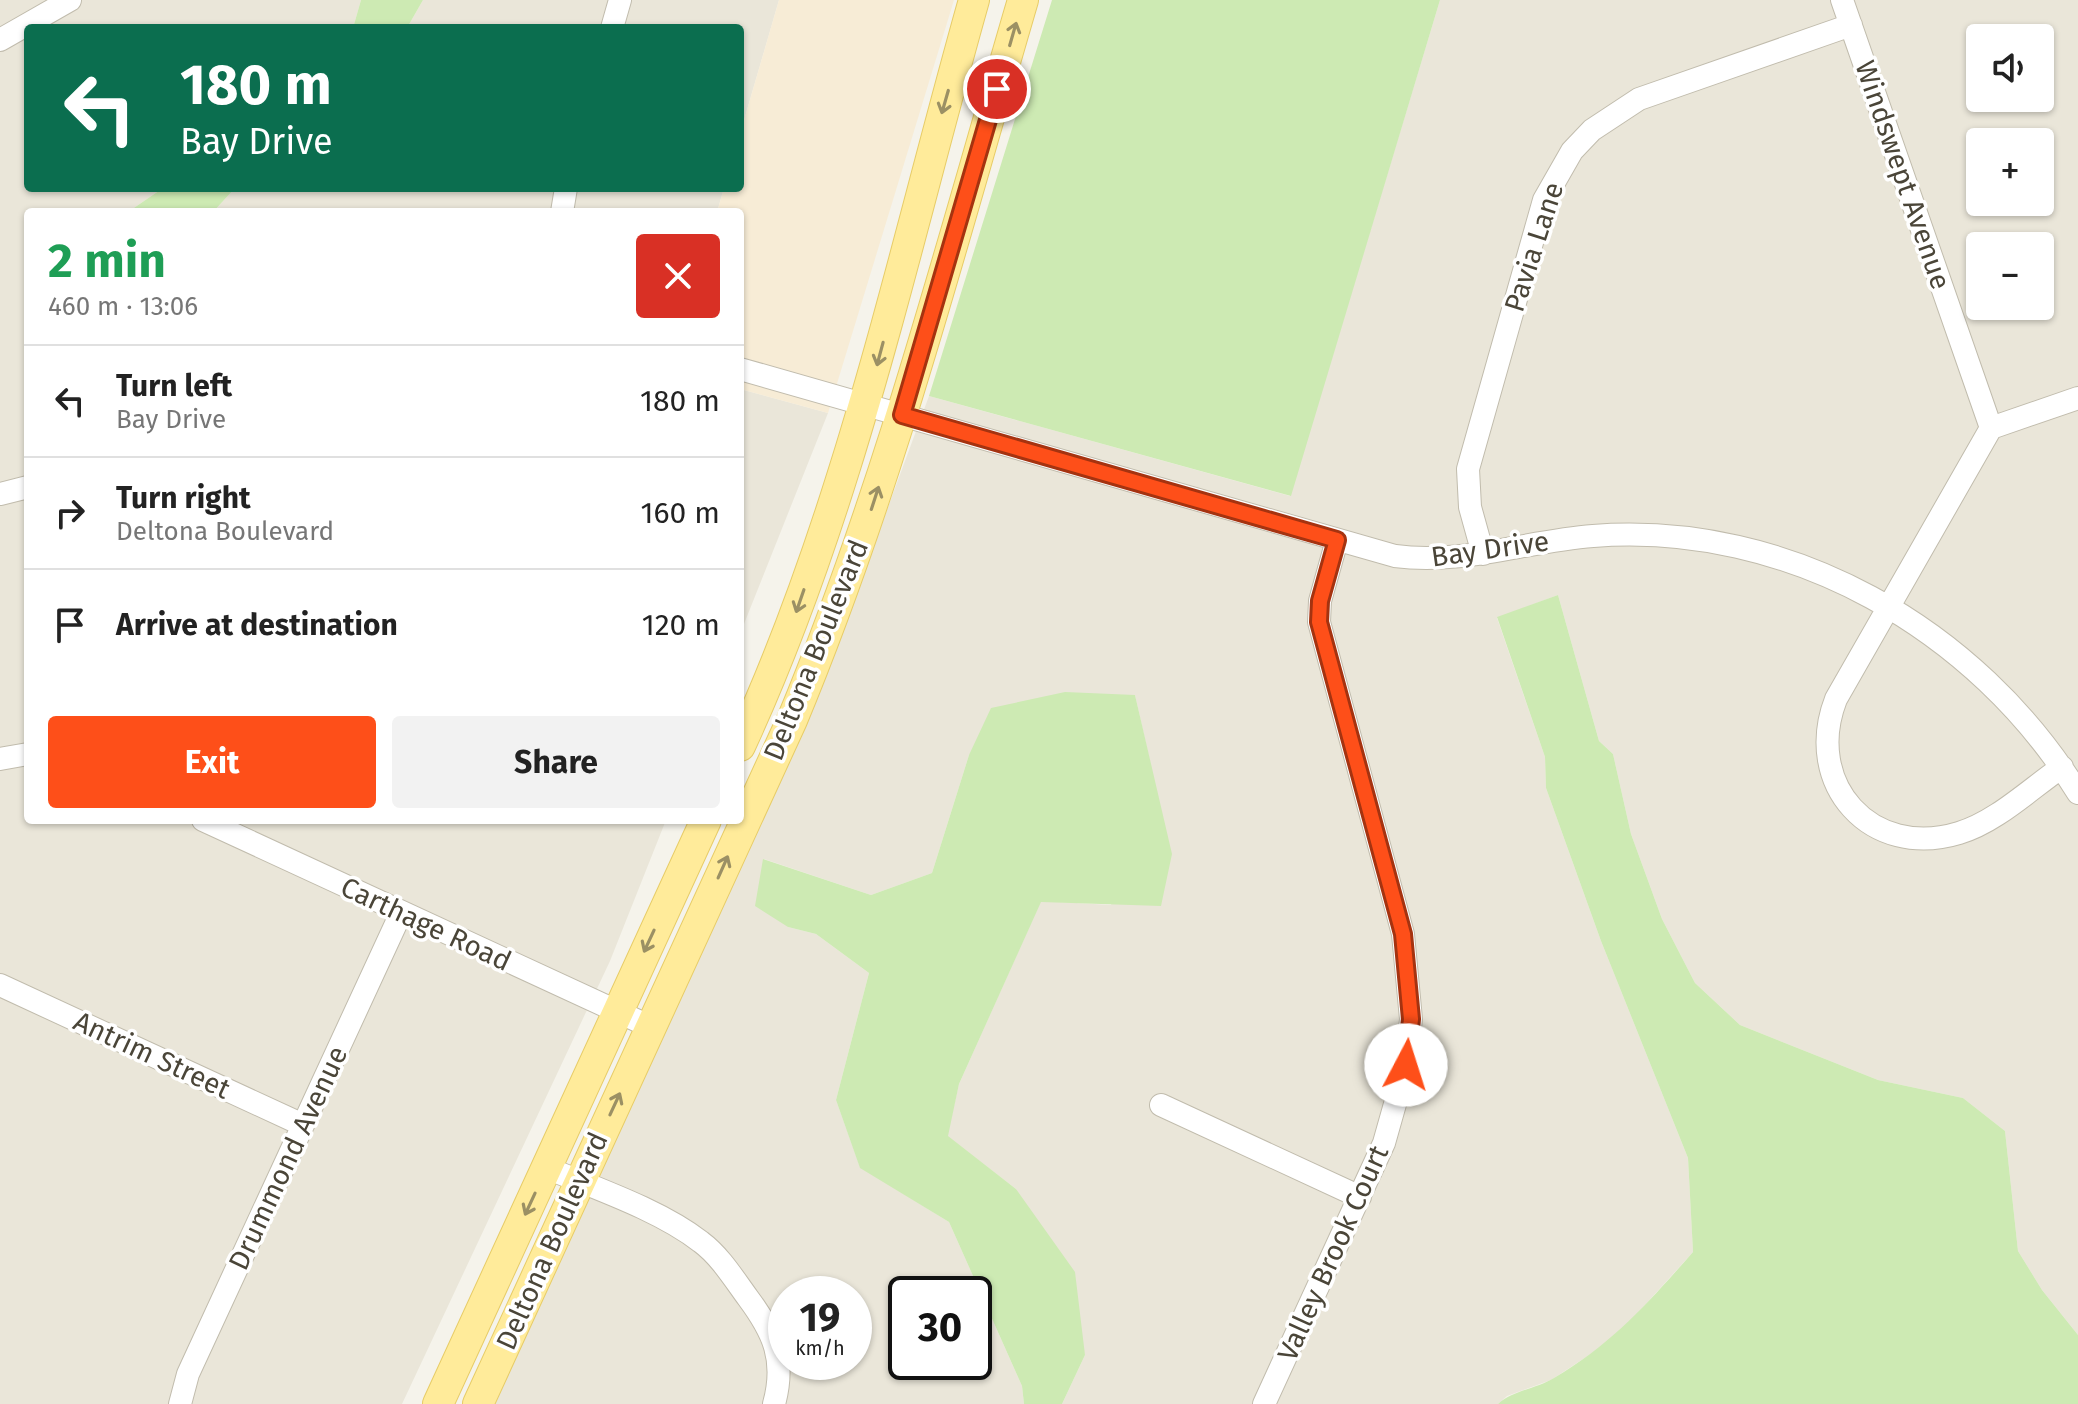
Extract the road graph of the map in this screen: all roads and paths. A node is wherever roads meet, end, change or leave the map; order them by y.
1 (70, 0) edge
2 (620, 0) edge
3 (974, 0) edge
4 (1023, 0) edge
5 (1842, 0) edge
6 (28, 24) edge
7 (613, 24) edge
8 (1851, 25) junction
9 (24, 26) edge
10 (0, 40) edge
11 (744, 370) edge
12 (2078, 398) edge
13 (866, 407) junction
14 (902, 415) junction
15 (1991, 428) junction
16 (24, 488) edge
17 (0, 494) edge
18 (1337, 540) junction
19 (1483, 554) junction
20 (1889, 606) junction
21 (744, 737) edge
22 (24, 755) edge
23 (0, 759) edge
24 (2062, 767) junction
25 (2078, 793) edge
26 (744, 821) edge
27 (212, 824) edge
28 (704, 824) edge
29 (743, 824) edge
30 (401, 913) junction
31 (0, 985) edge
32 (616, 1011) junction
33 (651, 1027) junction
34 (1161, 1105) dead end
35 (303, 1125) junction
36 (547, 1168) junction
37 (578, 1181) junction
38 (1360, 1197) junction
39 (180, 1404) edge
40 (438, 1404) edge
41 (478, 1404) edge
42 (774, 1404) edge
43 (1264, 1404) edge

1 - 6 street
2 - 7 street
3 -> 13 main road, Deltona Boulevard
14 -> 4 main road, Deltona Boulevard
5 - 8 street, Windswept Avenue
8 - 15 street, Windswept Avenue
8 - 19 street, Pavia Lane
9 - 10 street
11 - 13 street, Bay Drive
12 - 15 street
13 - 14 street, Bay Drive
13 -> 21 main road, Deltona Boulevard
14 - 18 street, Bay Drive
26 -> 14 main road, Deltona Boulevard
15 - 20 street
16 - 17 street
18 - 19 street, Bay Drive
18 - 38 street, Valley Brook Court
19 - 20 street, Bay Drive
20 - 24 street, Bay Drive
20 - 24 street
22 - 23 street
24 - 25 street, Bay Drive
27 - 30 street, Carthage Road
28 -> 32 main road, Deltona Boulevard
33 -> 29 main road, Deltona Boulevard
30 - 32 street, Carthage Road
30 - 35 street, Drummond Avenue
31 - 35 street, Antrim Street
32 - 33 street, Carthage Road
32 - 36 main road, Deltona Boulevard
37 -> 33 main road, Deltona Boulevard
34 - 38 street
35 - 39 street, Drummond Avenue
36 - 37 street
36 -> 40 main road, Deltona Boulevard
37 - 41 main road, Deltona Boulevard
37 - 42 street
38 - 43 street, Valley Brook Court

